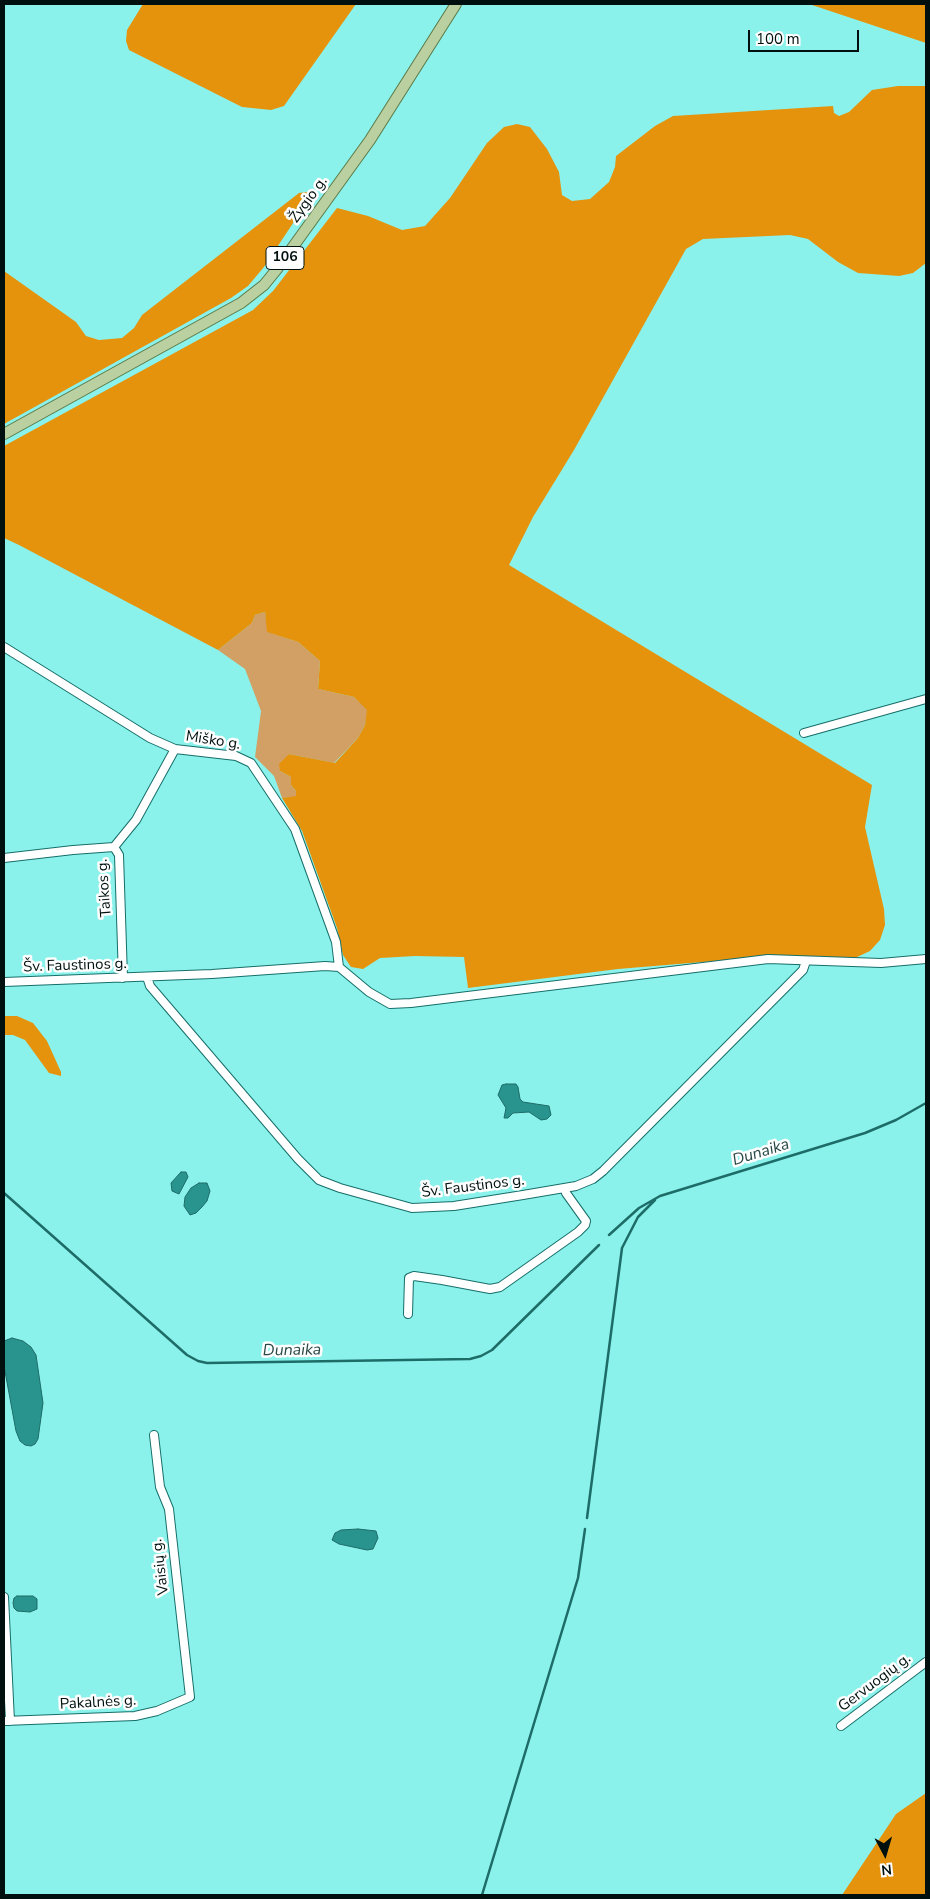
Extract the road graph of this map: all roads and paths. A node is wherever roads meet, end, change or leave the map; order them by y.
1 (456, 4) edge
2 (4, 434) edge
3 (4, 647) edge
4 (926, 699) edge
5 (804, 733) dead end
6 (175, 748) junction
7 (114, 847) junction
8 (4, 858) edge
9 (926, 959) edge
10 (806, 961) junction
11 (339, 967) junction
12 (147, 977) junction
13 (123, 978) junction
14 (4, 982) edge
15 (565, 1188) junction
16 (408, 1314) dead end
17 (154, 1436) dead end
18 (4, 1596) edge
19 (926, 1662) edge
20 (190, 1697) joint
21 (7, 1721) edge
22 (841, 1726) dead end

1 - 2 main road, Žygio g. / 106
3 - 6 street, Miško g.
4 - 5 street
6 - 7 street
6 - 11 street, Miško g.
7 - 8 street, Taikos g.
7 - 13 street, Taikos g.
9 - 10 street
10 - 11 street
10 - 15 street, Šv. Faustinos g.
11 - 12 street, Šv. Faustinos g.
12 - 13 street, Šv. Faustinos g.
12 - 15 street, Šv. Faustinos g.
13 - 14 street, Šv. Faustinos g.
15 - 16 street
17 - 20 street, Vaisių g.
18 - 21 street
19 - 22 street, Gervuogių g.
20 - 21 street, Pakalnės g.

